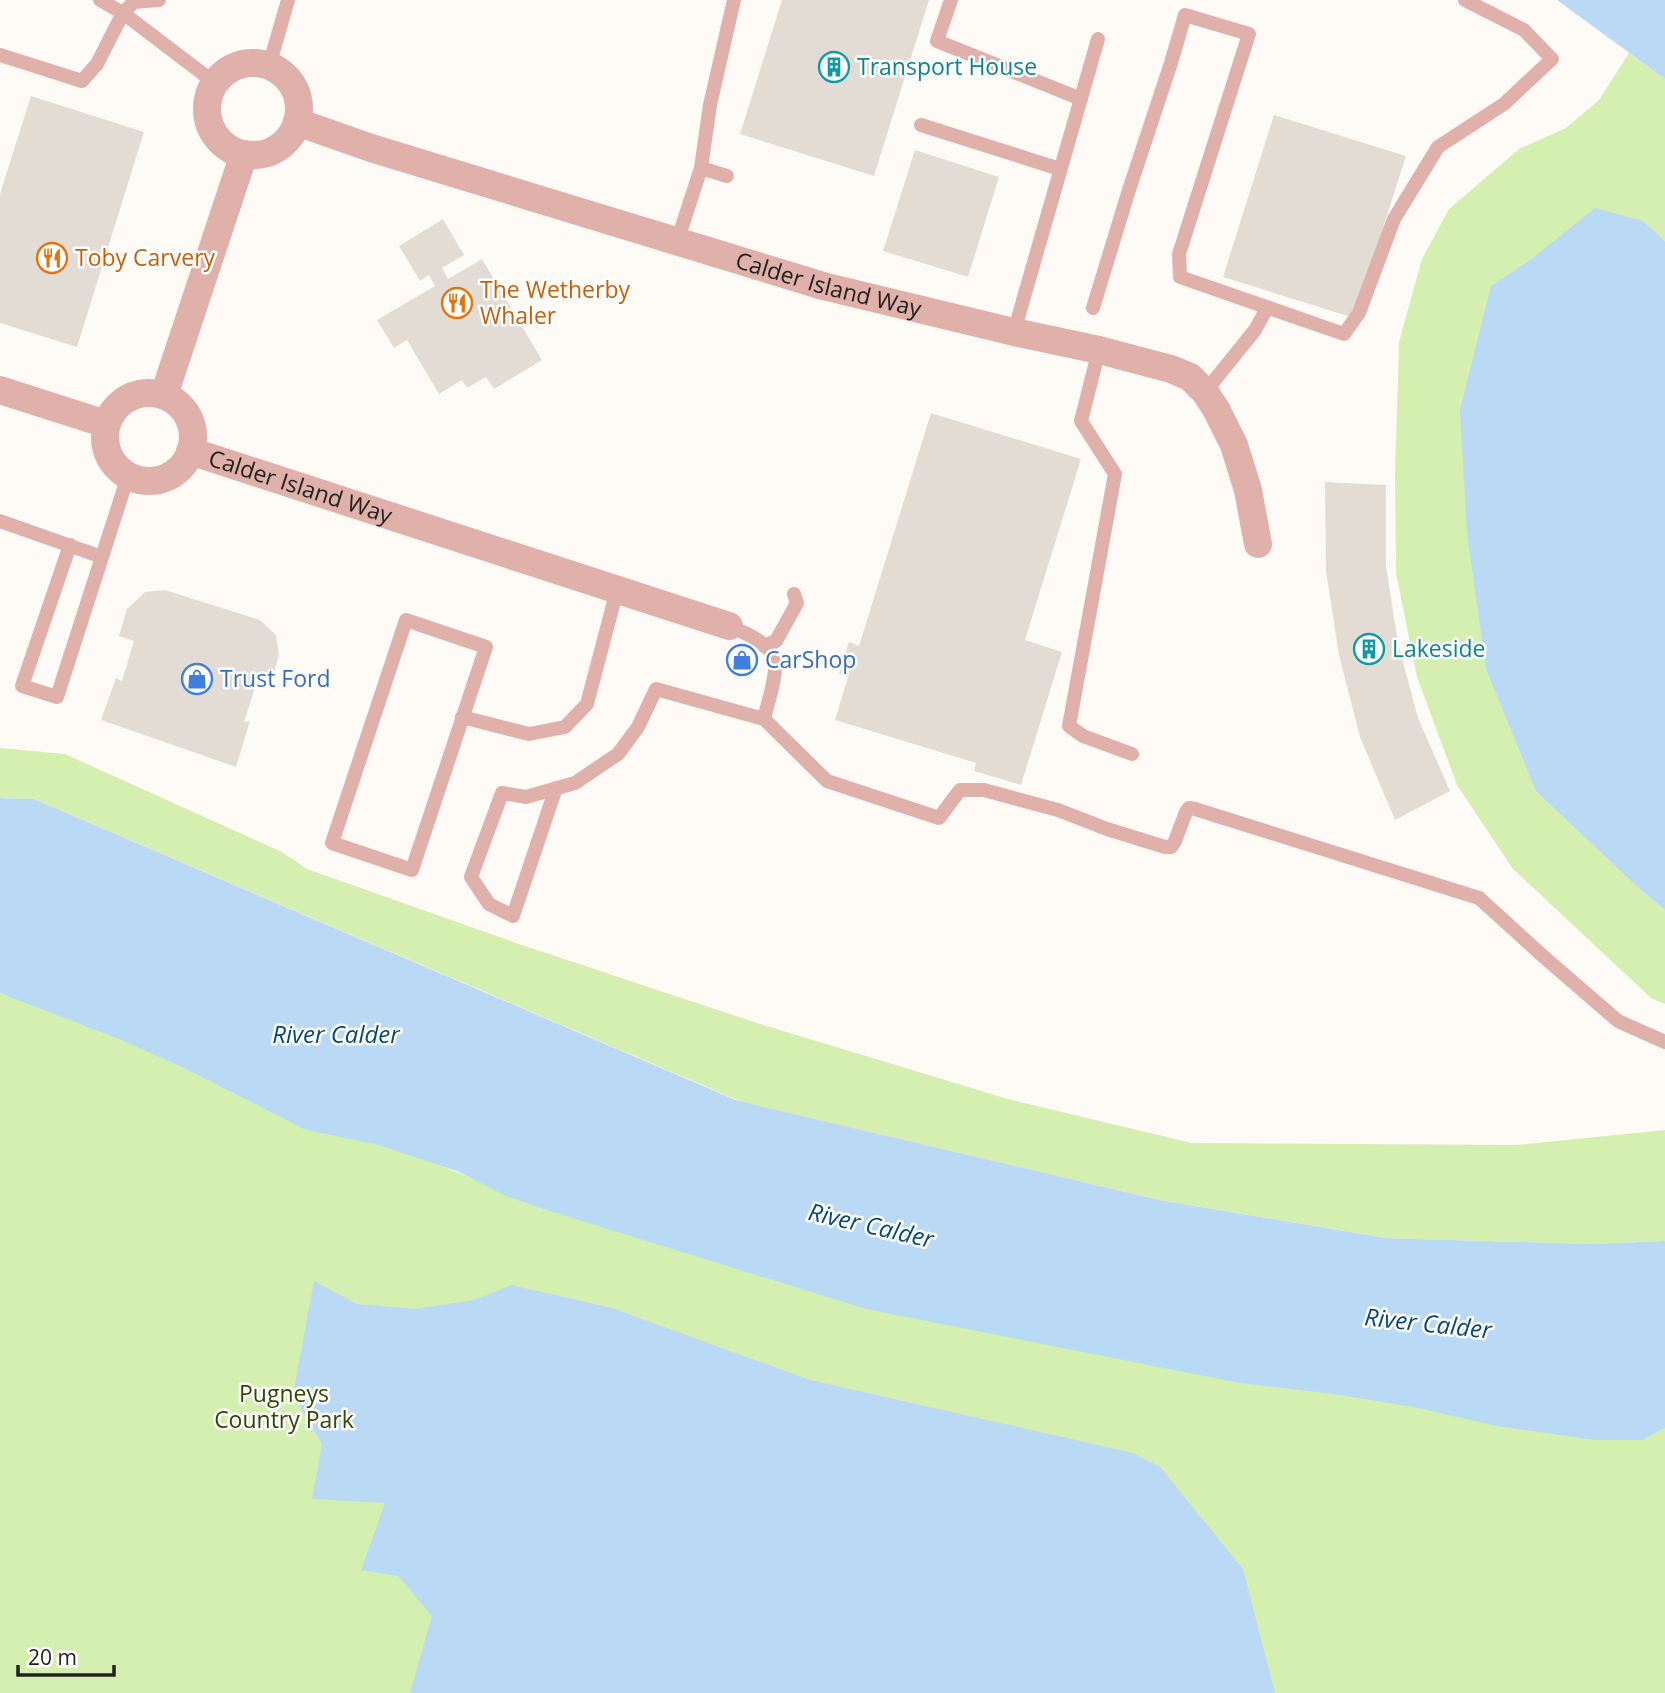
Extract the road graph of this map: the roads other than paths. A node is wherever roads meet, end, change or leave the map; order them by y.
1 (100, 0) edge
2 (159, 0) edge
3 (288, 0) edge
4 (734, 0) edge
5 (951, 0) edge
6 (1465, 0) edge
7 (123, 13) junction
8 (1098, 39) dead end
9 (0, 55) edge
10 (269, 66) junction
11 (215, 83) junction
12 (1081, 99) junction
13 (297, 122) junction
14 (921, 125) dead end
15 (244, 154) junction
16 (701, 168) junction
17 (1060, 169) junction
18 (727, 176) dead end
19 (677, 242) junction
20 (1093, 308) dead end
21 (1267, 308) junction
22 (1014, 332) junction
23 (1099, 350) junction
24 (0, 390) edge
25 (1205, 392) junction
26 (164, 395) junction
27 (106, 424) junction
28 (190, 451) junction
29 (128, 476) junction
30 (0, 521) edge
31 (1258, 544) dead end
32 (70, 545) junction
33 (102, 557) junction
34 (617, 590) junction
35 (794, 594) dead end
36 (729, 626) joint
37 (764, 646) junction
38 (463, 717) junction
39 (764, 719) junction
40 (1132, 754) dead end
41 (556, 788) junction
42 (1665, 1042) edge

1 - 7 lane
2 - 7 lane
3 - 10 lane
4 - 16 lane
5 - 12 lane
6 - 21 lane
7 - 9 lane
7 - 11 lane
8 - 12 lane
10 - 11 street
10 - 13 street
11 - 15 street
12 - 17 lane
13 - 15 street
13 - 19 street, Calder Island Way
14 - 17 lane
15 - 26 street
16 - 18 lane
16 - 19 lane
17 - 22 lane
19 - 22 street, Calder Island Way
20 - 21 lane
21 - 25 lane
22 - 23 street, Calder Island Way
23 - 25 street, Calder Island Way
23 - 40 lane
24 - 27 street
25 - 31 street, Calder Island Way
26 - 27 street
26 - 28 street, Calder Island Way
27 - 29 street
28 - 29 street, Calder Island Way
28 - 34 street, Calder Island Way
29 - 33 lane
30 - 32 lane
32 - 33 lane
32 - 33 lane
34 - 36 street, Calder Island Way
34 - 38 lane
35 - 37 lane
36 - 37 lane
37 - 39 lane
38 - 38 lane
39 - 41 lane
39 - 42 lane
41 - 41 lane

